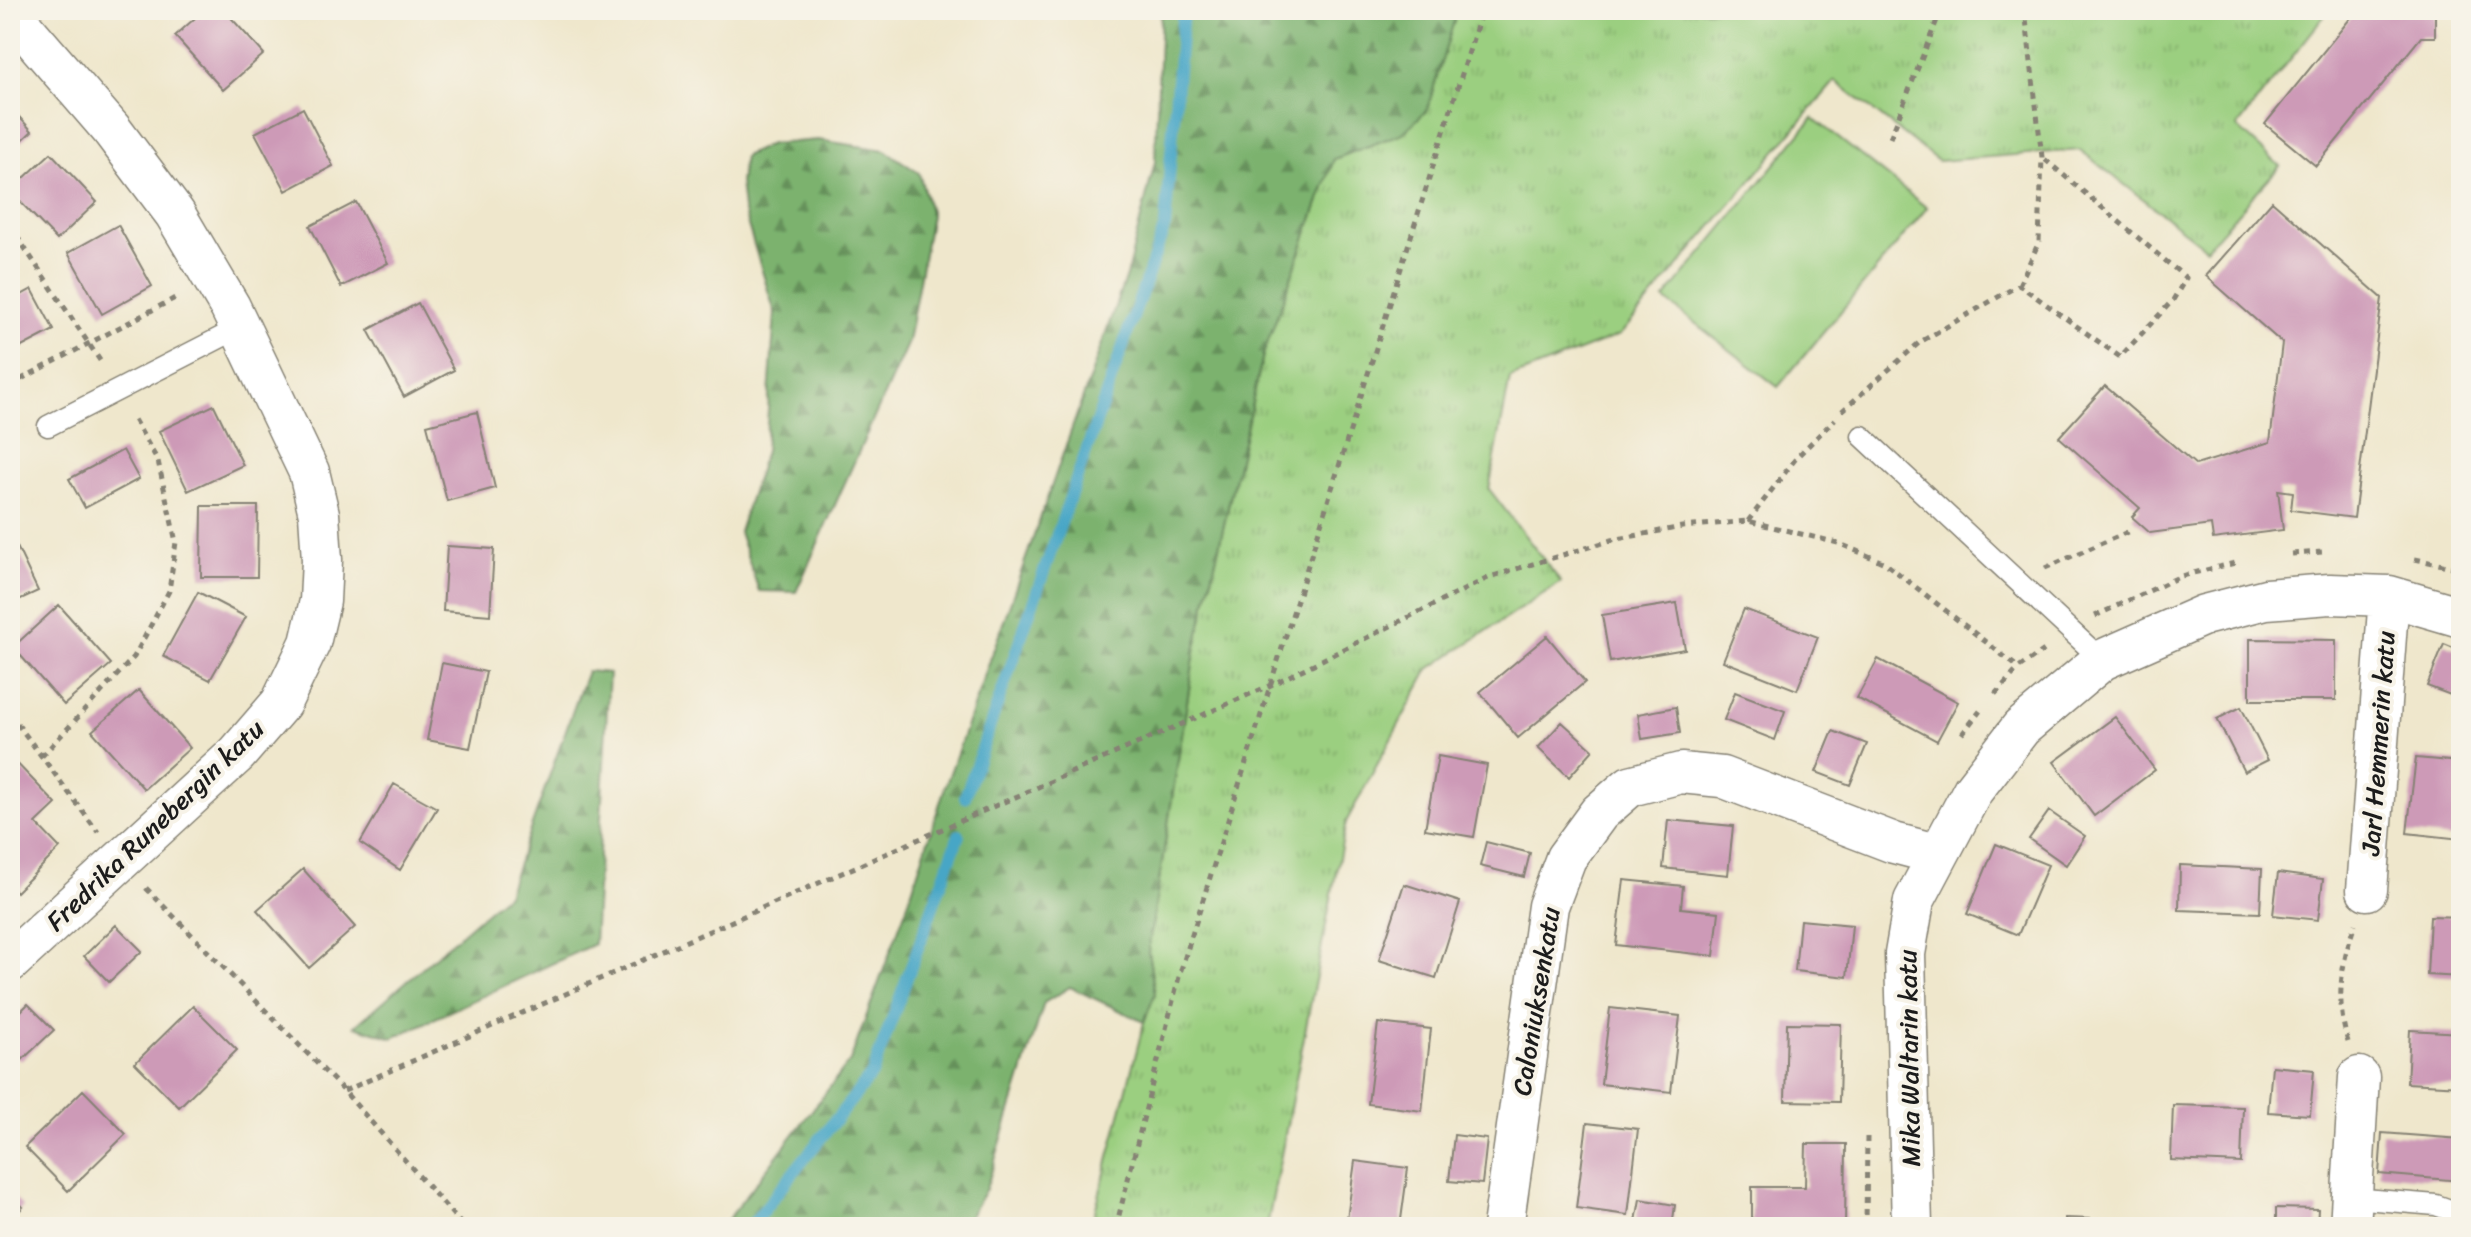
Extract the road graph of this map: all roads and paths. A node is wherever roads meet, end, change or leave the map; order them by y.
1 (1482, 10) edge
2 (1941, 10) edge
3 (2025, 10) edge
4 (10, 12) edge
5 (1890, 138) dead end
6 (2042, 157) junction
7 (10, 226) edge
8 (213, 278) junction
9 (2019, 285) junction
10 (239, 328) junction
11 (90, 343) junction
12 (10, 385) edge
13 (117, 390) junction
14 (48, 426) dead end
15 (1862, 436) dead end
16 (1748, 521) junction
17 (2130, 531) dead end
18 (2336, 552) dead end
19 (2282, 556) dead end
20 (2404, 557) dead end
21 (2241, 562) dead end
22 (2461, 569) edge
23 (2022, 585) junction
24 (2389, 596) junction
25 (2461, 617) edge
26 (2070, 631) junction
27 (2102, 660) junction
28 (2019, 668) junction
29 (1271, 685) junction
30 (1991, 698) dead end
31 (1982, 708) dead end
32 (10, 714) edge
33 (1956, 743) dead end
34 (42, 756) junction
35 (1936, 854) junction
36 (119, 860) junction
37 (2367, 890) joint
38 (10, 962) edge
39 (2359, 1077) joint
40 (344, 1091) junction
41 (1867, 1121) dead end
42 (2351, 1212) edge
43 (2461, 1214) edge
44 (464, 1227) edge
45 (1116, 1227) edge
46 (1503, 1227) edge
47 (1866, 1227) edge
48 (1912, 1227) edge

1 - 29 path
2 - 5 path
3 - 6 path
4 - 8 street, Fredrika Runebergin katu
6 - 9 path
6 - 9 path
7 - 11 path
8 - 10 street, Fredrika Runebergin katu
8 - 11 path
9 - 16 path
10 - 13 lane
10 - 36 street, Fredrika Runebergin katu
11 - 12 path
11 - 13 path
13 - 14 lane
13 - 34 path
15 - 23 lane
16 - 28 path
16 - 29 path
17 - 23 path
18 - 19 path
20 - 22 path
21 - 26 path
23 - 26 lane
24 - 25 street, Mika Waltarin katu
24 - 27 street, Mika Waltarin katu
24 - 37 street, Jarl Hemmerin katu
26 - 27 lane
26 - 28 path
27 - 35 street, Mika Waltarin katu
28 - 30 path
29 - 40 path
29 - 45 path
31 - 33 path
32 - 34 path
34 - 36 path
35 - 46 street, Caloniuksenkatu
35 - 48 street, Mika Waltarin katu
36 - 38 street, Fredrika Runebergin katu
36 - 40 path
37 - 39 path
39 - 42 street
40 - 44 path
41 - 47 path
42 - 43 lane

